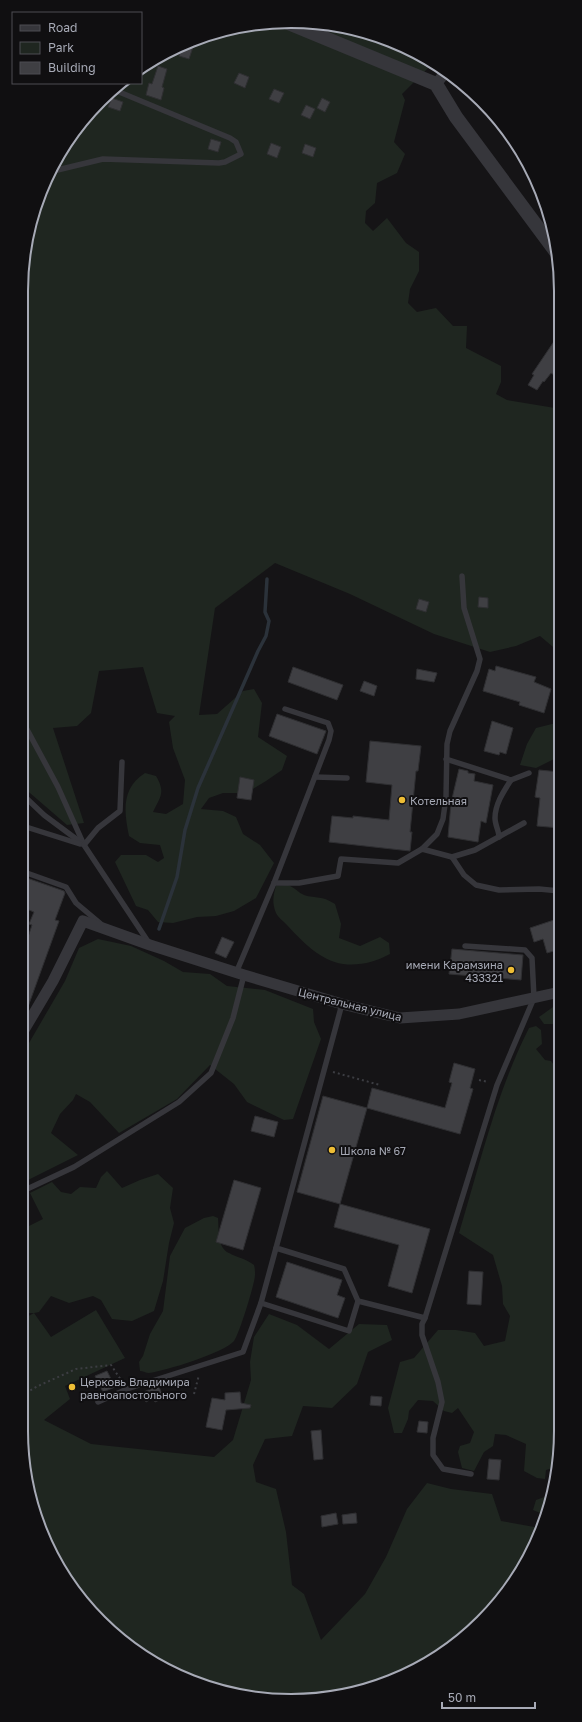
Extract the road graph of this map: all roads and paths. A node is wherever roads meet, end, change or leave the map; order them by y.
1 (302, 29) edge
2 (443, 76) edge
3 (436, 84) junction
4 (119, 92) edge
5 (58, 170) edge
6 (550, 243) edge
7 (462, 576) dead end
8 (285, 709) dead end
9 (28, 731) edge
10 (446, 759) junction
11 (122, 762) dead end
12 (529, 773) dead end
13 (315, 777) junction
14 (347, 778) dead end
15 (511, 780) junction
16 (28, 800) edge
17 (524, 823) dead end
18 (28, 828) edge
19 (499, 837) junction
20 (84, 845) junction
21 (422, 849) junction
22 (452, 857) junction
23 (28, 873) edge
24 (274, 883) junction
25 (554, 890) edge
26 (107, 929) junction
27 (150, 945) junction
28 (466, 946) dead end
29 (240, 974) junction
30 (554, 993) edge
31 (534, 998) junction
32 (342, 1004) junction
33 (28, 1023) edge
34 (324, 1069) junction
35 (380, 1085) dead end
36 (28, 1189) edge
37 (276, 1248) junction
38 (358, 1301) junction
39 (261, 1303) junction
40 (425, 1318) junction
41 (202, 1365) junction
42 (127, 1389) junction
43 (28, 1392) edge
44 (194, 1394) dead end
45 (98, 1402) dead end
46 (472, 1474) dead end

1 - 3 street
2 - 3 street
3 - 6 street
4 - 5 lane
7 - 10 lane
8 - 13 lane
9 - 20 lane
10 - 15 lane
10 - 21 lane
11 - 20 lane
12 - 15 lane
13 - 14 lane
13 - 24 lane
15 - 19 lane
16 - 20 lane
17 - 19 lane
18 - 20 lane
19 - 22 lane
20 - 27 lane
21 - 22 lane
21 - 24 lane
22 - 25 lane
23 - 26 lane
24 - 29 lane
26 - 27 street, Центральная улица
26 - 33 street, Центральная улица
27 - 29 street, Центральная улица
28 - 31 lane
29 - 32 street, Центральная улица
29 - 36 lane
30 - 31 street, Центральная улица
31 - 32 street, Центральная улица
31 - 40 lane
32 - 34 lane
34 - 35 path
34 - 37 lane
37 - 38 lane
37 - 39 lane
38 - 39 lane
38 - 40 lane
39 - 41 lane
40 - 46 lane
41 - 42 lane
41 - 44 path
42 - 43 path
42 - 45 lane

